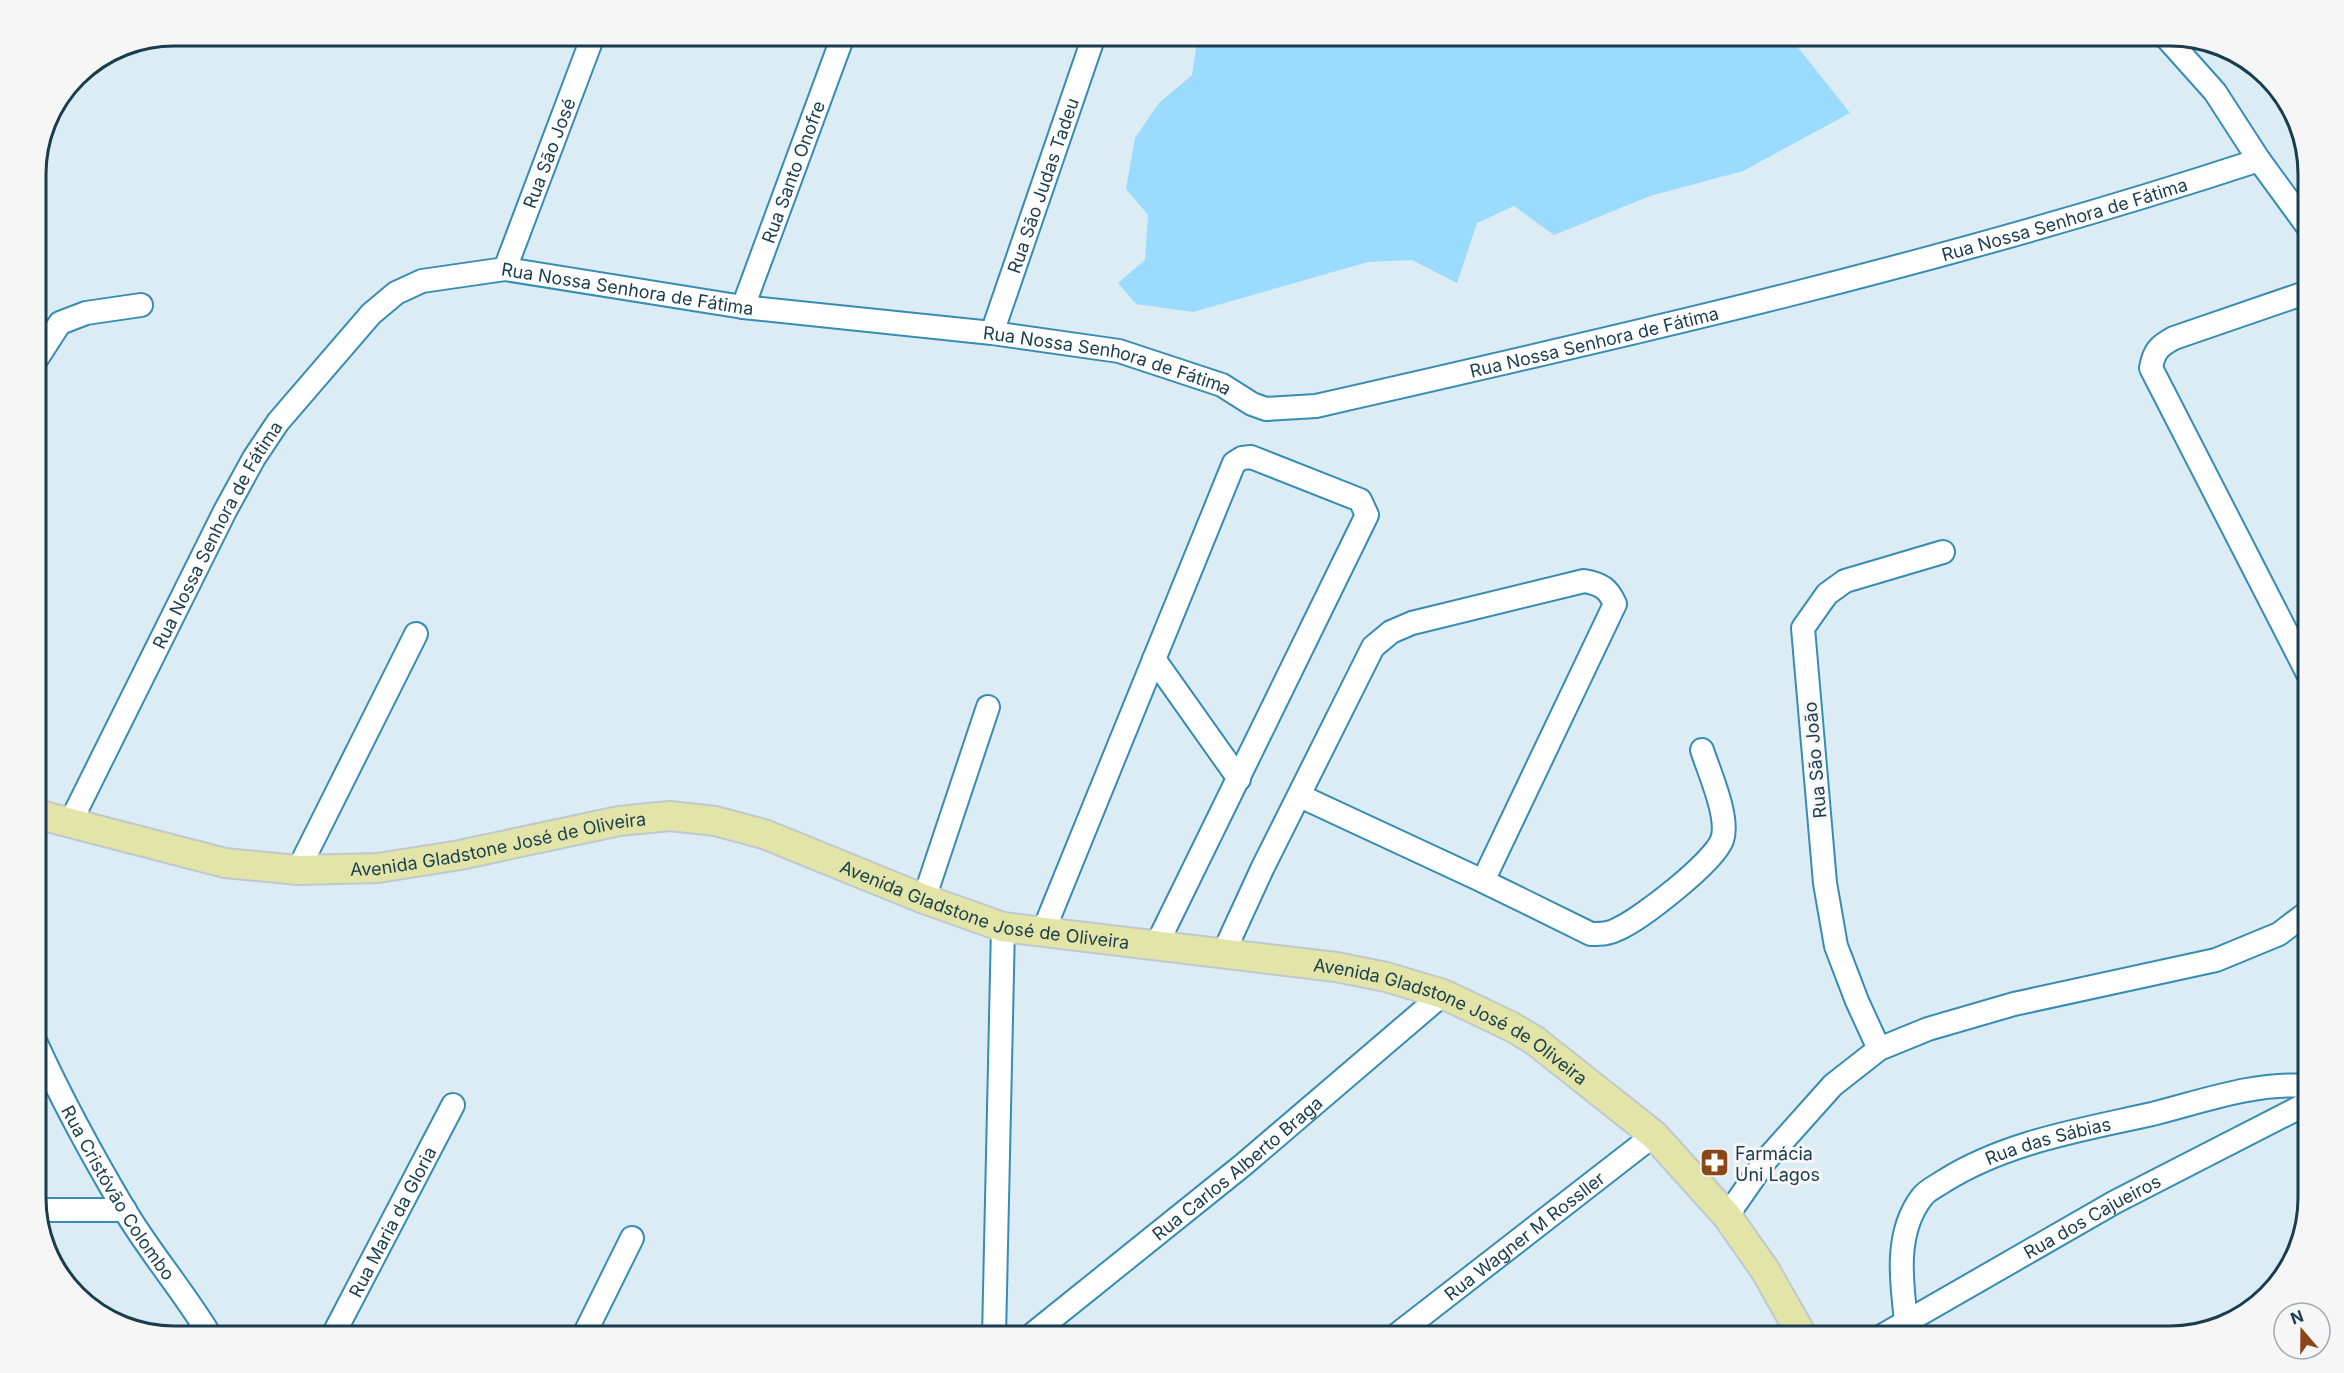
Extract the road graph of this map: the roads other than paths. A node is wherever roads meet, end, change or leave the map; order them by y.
1 (589, 46) edge
2 (839, 46) edge
3 (1091, 46) edge
4 (2174, 47) edge
5 (2259, 160) junction
6 (2297, 212) edge
7 (505, 269) junction
8 (2297, 296) edge
9 (141, 305) dead end
10 (743, 307) junction
11 (992, 333) junction
12 (47, 343) edge
13 (1943, 552) dead end
14 (416, 634) dead end
15 (2297, 653) edge
16 (1154, 659) junction
17 (988, 707) dead end
18 (1702, 750) dead end
19 (1239, 779) junction
20 (1300, 796) junction
21 (47, 818) edge
22 (69, 825) junction
23 (298, 870) junction
24 (1483, 881) junction
25 (924, 899) junction
26 (2298, 920) edge
27 (1003, 927) junction
28 (1043, 932) junction
29 (1156, 946) junction
30 (1223, 954) junction
31 (1443, 994) junction
32 (1879, 1049) junction
33 (47, 1067) edge
34 (2298, 1085) edge
35 (453, 1105) dead end
36 (2298, 1108) edge
37 (1654, 1135) junction
38 (47, 1210) edge
39 (125, 1210) junction
40 (1727, 1216) junction
41 (632, 1238) dead end
42 (1906, 1320) junction
43 (205, 1326) edge
44 (338, 1326) edge
45 (589, 1326) edge
46 (994, 1326) edge
47 (1043, 1326) edge
48 (1408, 1326) edge
49 (1797, 1326) edge
50 (1897, 1326) edge

1 - 7 street, Rua São José
2 - 10 street, Rua Santo Onofre
3 - 11 street, Rua São Judas Tadeu
4 - 5 street
5 - 6 street
5 - 11 street, Rua Nossa Senhora de Fátima
7 - 10 street, Rua Nossa Senhora de Fátima
7 - 22 street, Rua Nossa Senhora de Fátima
8 - 15 street
9 - 12 street
10 - 11 street, Rua Nossa Senhora de Fátima
13 - 32 street, Rua São João
14 - 23 street
16 - 19 street
16 - 19 street
16 - 28 street
17 - 25 street
18 - 24 street
19 - 29 street
20 - 24 street
20 - 24 street
20 - 30 street
21 - 22 main road, Avenida Gladstone José de Oliveira
22 - 23 main road, Avenida Gladstone José de Oliveira
23 - 25 main road, Avenida Gladstone José de Oliveira
25 - 27 main road, Avenida Gladstone José de Oliveira
26 - 32 street
27 - 28 main road, Avenida Gladstone José de Oliveira
27 - 46 street
28 - 29 main road, Avenida Gladstone José de Oliveira
29 - 30 main road, Avenida Gladstone José de Oliveira
30 - 31 main road, Avenida Gladstone José de Oliveira
31 - 37 main road, Avenida Gladstone José de Oliveira
31 - 47 street, Rua Carlos Alberto Braga
32 - 40 street
33 - 39 street, Rua Cristóvão Colombo
34 - 42 street, Rua das Sábias
35 - 44 street, Rua Maria da Gloria
36 - 42 street, Rua dos Cajueiros
37 - 40 main road, Avenida Gladstone José de Oliveira
37 - 48 street, Rua Wagner M Rossller
38 - 39 street
39 - 43 street, Rua Cristóvão Colombo
40 - 49 main road, Avenida Gladstone José de Oliveira
41 - 45 street
42 - 50 street, Rua dos Cajueiros

